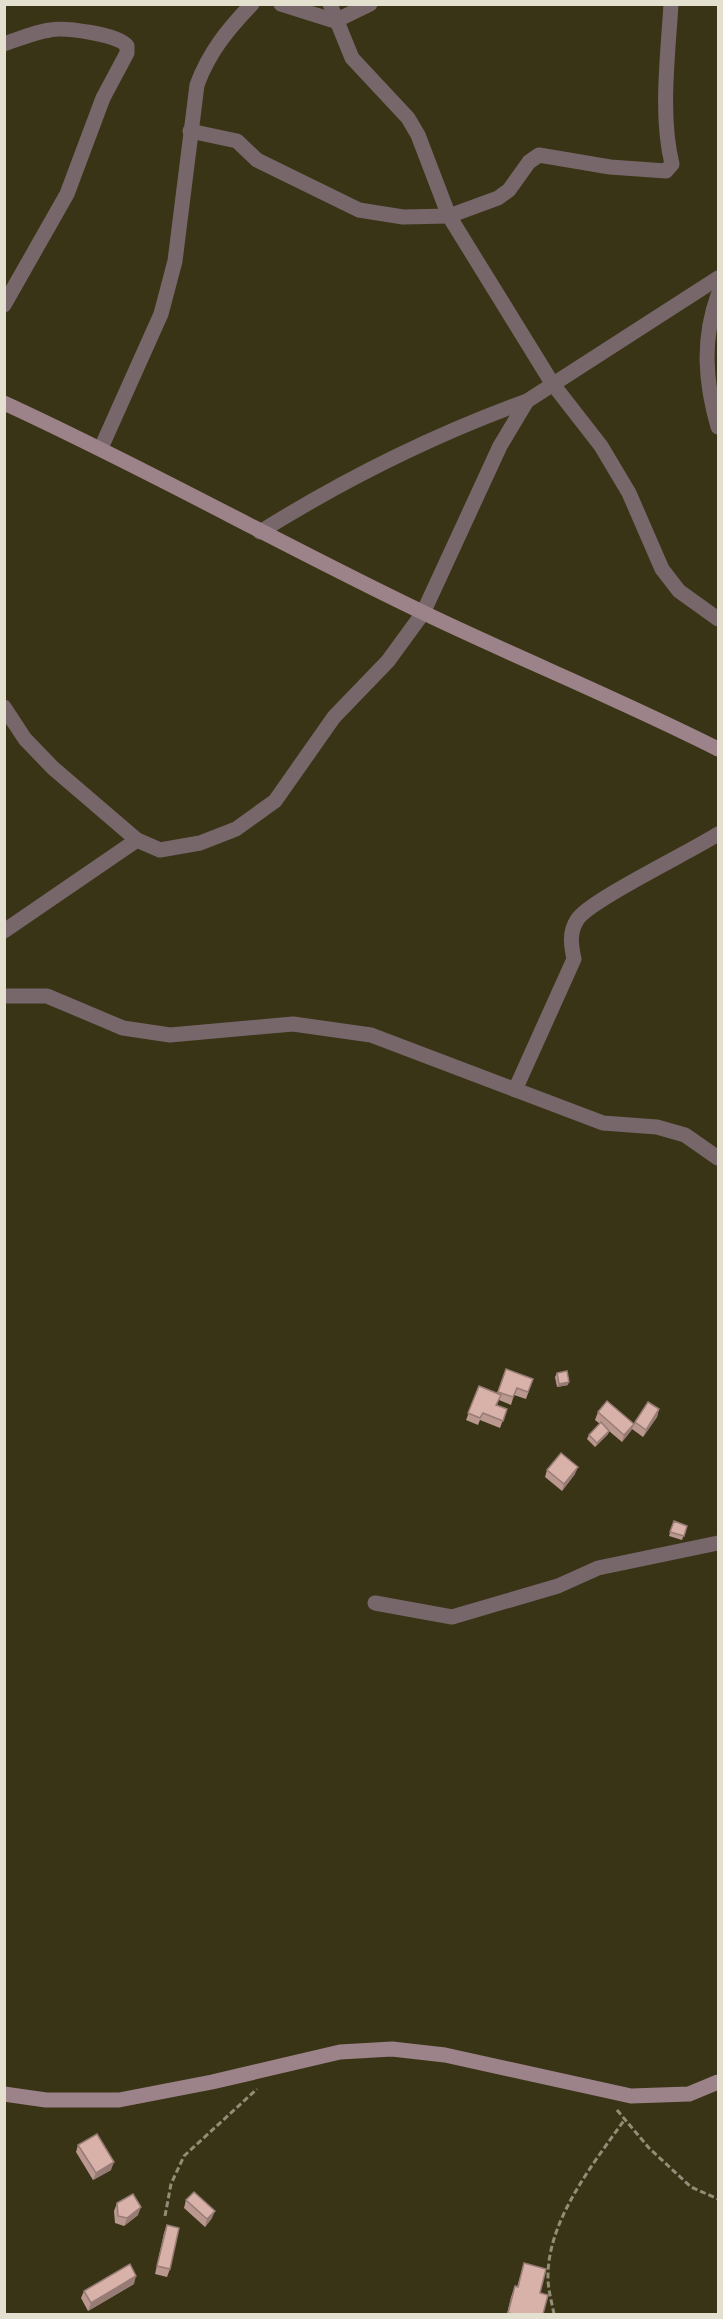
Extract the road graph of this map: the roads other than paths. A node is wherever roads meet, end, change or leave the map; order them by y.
1 (252, 4) edge
2 (281, 4) edge
3 (330, 4) edge
4 (370, 4) edge
5 (671, 4) edge
6 (335, 21) junction
7 (4, 44) edge
8 (190, 130) junction
9 (449, 216) junction
10 (718, 278) edge
11 (718, 294) edge
12 (4, 305) edge
13 (552, 383) junction
14 (527, 401) junction
15 (4, 403) edge
16 (718, 427) edge
17 (101, 448) junction
18 (260, 532) junction
19 (423, 613) junction
20 (718, 620) edge
21 (4, 707) edge
22 (717, 745) edge
23 (718, 834) edge
24 (137, 840) junction
25 (4, 931) edge
26 (4, 996) edge
27 (515, 1090) junction
28 (718, 1158) edge
29 (718, 1543) edge
30 (375, 1603) dead end
31 (718, 2082) edge
32 (4, 2094) edge

1 - 8 street
2 - 6 street
3 - 6 street
4 - 6 street
5 - 9 street
6 - 9 street
7 - 12 street
8 - 9 street
8 - 17 street
9 - 13 street
10 - 13 street
11 - 16 street
13 - 14 street
13 - 20 street
14 - 18 street
14 - 19 street
15 - 17 street
17 - 18 street
18 - 19 street
19 - 22 street
19 - 24 street
21 - 24 street
23 - 27 street
24 - 25 street
26 - 27 street
27 - 28 street
29 - 30 street
31 - 32 street

